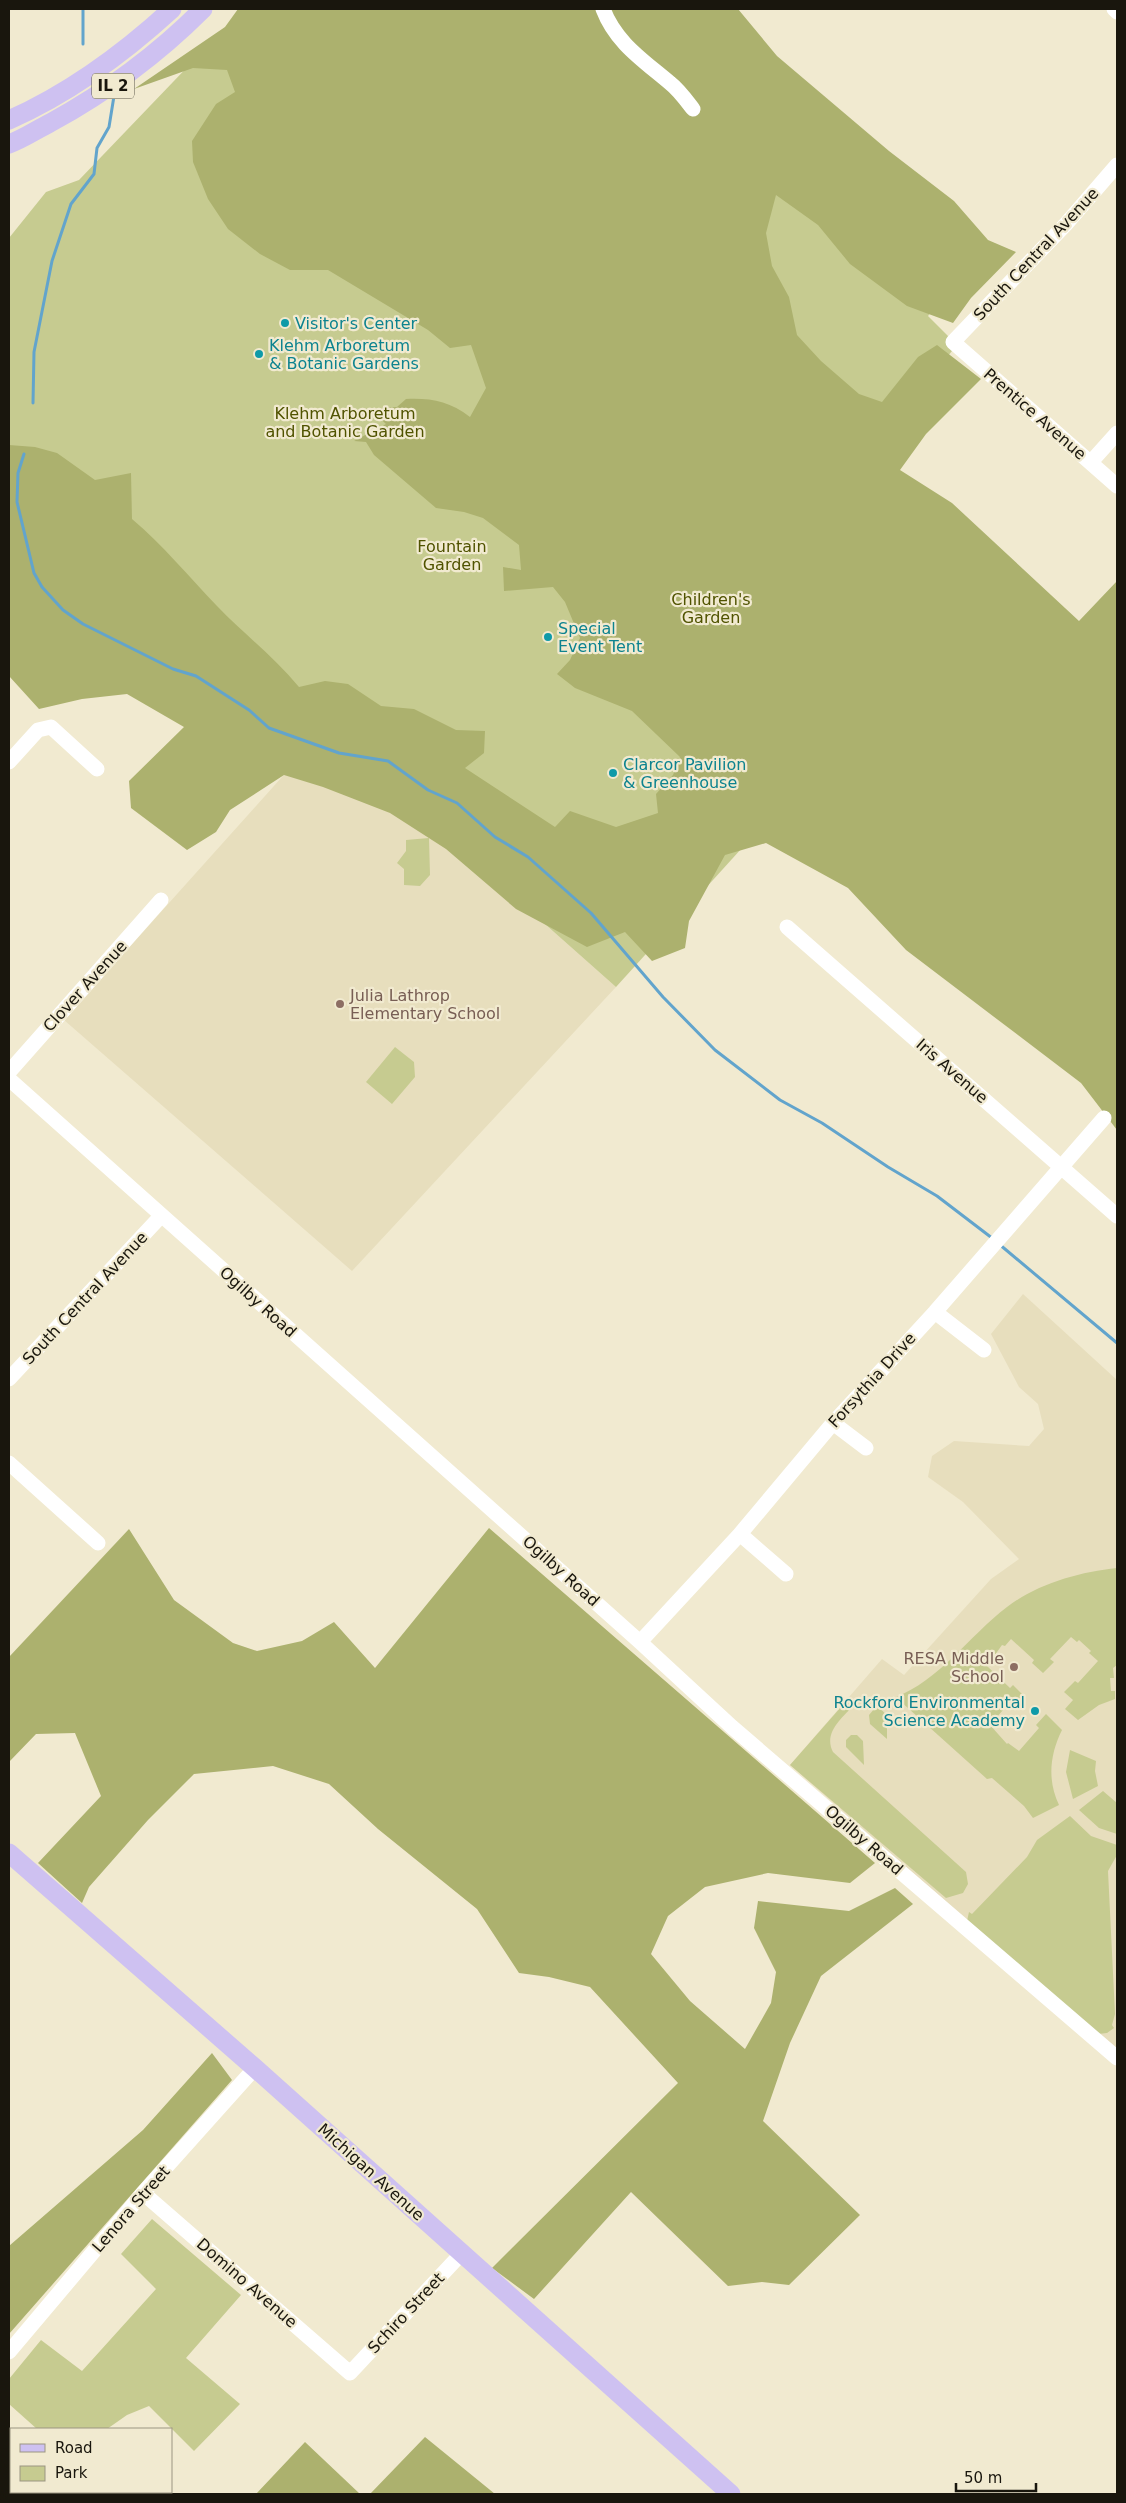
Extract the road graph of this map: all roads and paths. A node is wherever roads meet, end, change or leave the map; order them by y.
1 (203, 9) edge
2 (603, 9) edge
3 (1114, 9) edge
4 (169, 12) edge
5 (1117, 12) edge
6 (693, 109) dead end
7 (9, 110) edge
8 (9, 120) edge
9 (9, 144) edge
10 (1117, 165) edge
11 (953, 342) joint
12 (1117, 433) edge
13 (1091, 462) junction
14 (1117, 486) edge
15 (9, 762) edge
16 (96, 769) dead end
17 (161, 900) dead end
18 (787, 927) dead end
19 (9, 1072) edge
20 (9, 1079) edge
21 (1104, 1118) dead end
22 (1061, 1166) junction
23 (161, 1216) junction
24 (1117, 1216) edge
25 (935, 1312) junction
26 (984, 1350) dead end
27 (9, 1379) edge
28 (833, 1423) junction
29 (866, 1448) dead end
30 (9, 1463) edge
31 (740, 1534) junction
32 (98, 1543) dead end
33 (786, 1574) dead end
34 (640, 1642) junction
35 (9, 1853) edge
36 (1117, 2058) edge
37 (255, 2068) junction
38 (144, 2193) junction
39 (462, 2253) junction
40 (9, 2352) edge
41 (350, 2373) joint
42 (731, 2494) edge

1 - 9 main road, IL 2
2 - 6 street
3 - 5 street
4 - 7 main road
4 - 8 main road, IL 2
10 - 11 street, South Central Avenue
11 - 13 street, Prentice Avenue
12 - 13 street
13 - 14 street, Prentice Avenue
15 - 16 street
17 - 19 street, Clover Avenue
18 - 22 street, Iris Avenue
20 - 23 street, Ogilby Road
21 - 22 street, Forsythia Drive
22 - 24 street, Iris Avenue
22 - 25 street, Forsythia Drive
23 - 27 street, South Central Avenue
23 - 34 street, Ogilby Road
25 - 26 street
25 - 28 street, Forsythia Drive
28 - 29 street
28 - 31 street, Forsythia Drive
30 - 32 street
31 - 33 street
31 - 34 street, Forsythia Drive
34 - 36 street, Ogilby Road
35 - 37 main road, Michigan Avenue
37 - 38 street, Lenora Street
37 - 39 main road, Michigan Avenue
38 - 40 street, Lenora Street
38 - 41 street, Domino Avenue
39 - 41 street, Schiro Street
39 - 42 main road, Michigan Avenue

